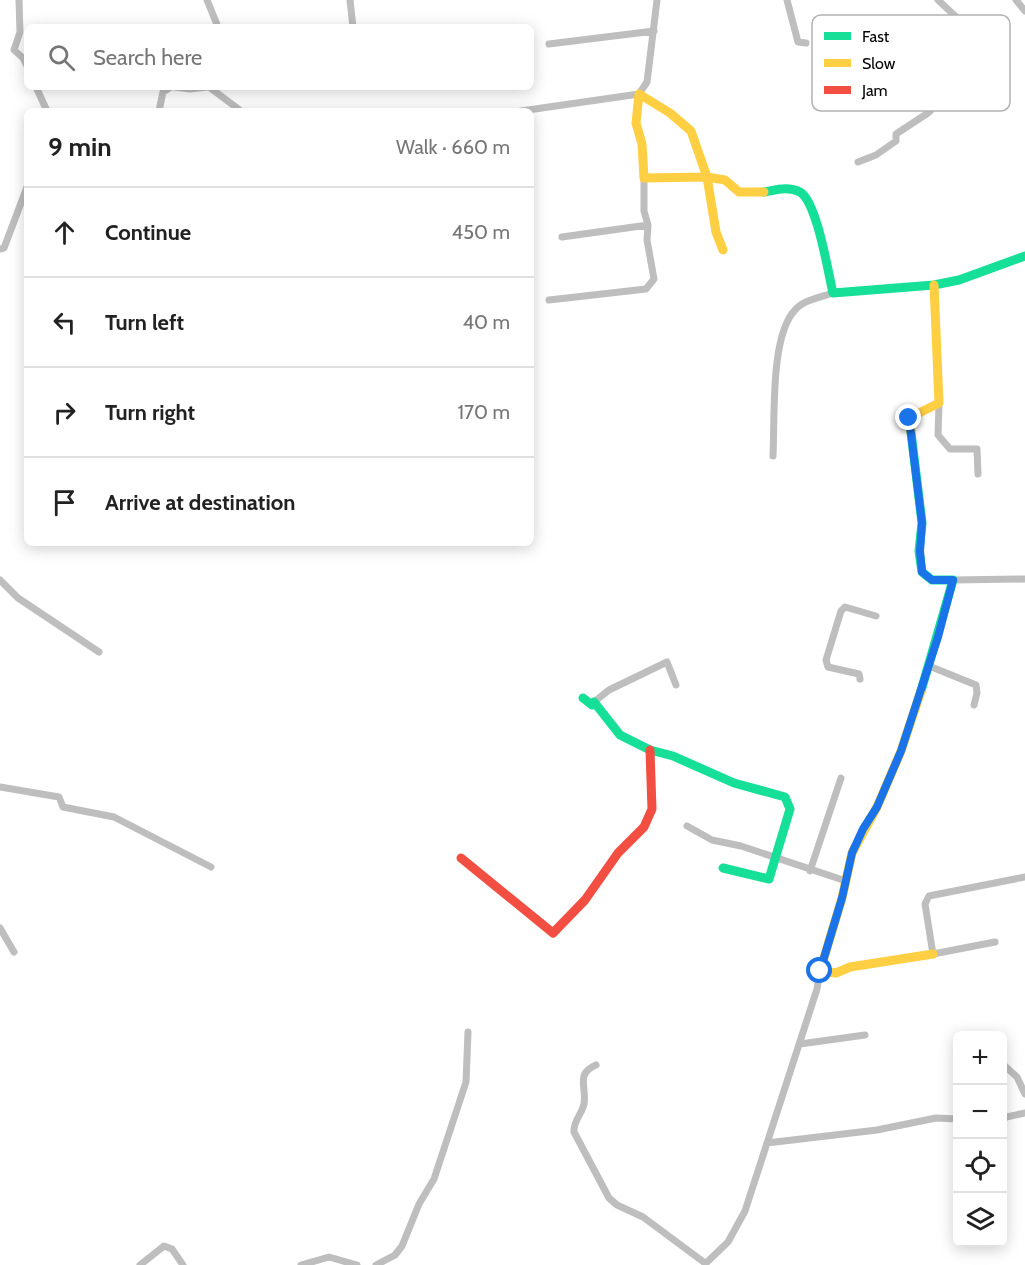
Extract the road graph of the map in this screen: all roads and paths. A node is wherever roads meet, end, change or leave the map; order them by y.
1 (19, 0) edge
2 (207, 0) edge
3 (350, 0) edge
4 (657, 0) edge
5 (787, 0) edge
6 (938, 0) edge
7 (1016, 0) edge
8 (1025, 11) edge
9 (954, 15) edge
10 (217, 24) edge
11 (353, 24) edge
12 (654, 31) junction
13 (806, 43) dead end
14 (549, 44) dead end
15 (24, 60) edge
16 (37, 90) edge
17 (168, 90) edge
18 (212, 90) edge
19 (639, 94) junction
20 (46, 108) edge
21 (160, 108) edge
22 (237, 108) edge
23 (534, 109) edge
24 (930, 111) edge
25 (858, 162) dead end
26 (707, 177) junction
27 (644, 178) junction
28 (24, 195) edge
29 (648, 225) junction
30 (562, 237) dead end
31 (0, 249) edge
32 (723, 250) dead end
33 (1025, 256) edge
34 (934, 285) junction
35 (833, 293) junction
36 (549, 300) dead end
37 (939, 403) junction
38 (773, 456) dead end
39 (978, 474) dead end
40 (1025, 579) edge
41 (0, 580) edge
42 (953, 580) junction
43 (876, 616) dead end
44 (99, 652) dead end
45 (929, 666) junction
46 (860, 679) dead end
47 (676, 685) dead end
48 (583, 698) dead end
49 (594, 702) junction
50 (974, 705) dead end
51 (650, 750) junction
52 (840, 778) dead end
53 (0, 787) edge
54 (687, 826) dead end
55 (461, 858) dead end
56 (776, 860) junction
57 (211, 867) dead end
58 (723, 868) dead end
59 (810, 871) junction
60 (1025, 877) edge
61 (846, 881) junction
62 (0, 928) edge
63 (995, 942) dead end
64 (14, 952) dead end
65 (933, 954) junction
66 (820, 971) junction
67 (468, 1032) dead end
68 (865, 1035) dead end
69 (800, 1044) junction
70 (596, 1065) dead end
71 (1007, 1068) edge
72 (1025, 1094) edge
73 (1025, 1113) edge
74 (1007, 1117) edge
75 (953, 1119) edge
76 (767, 1143) junction
77 (705, 1264) edge
78 (140, 1265) edge
79 (183, 1265) edge
80 (301, 1265) edge
81 (357, 1265) edge
82 (376, 1265) edge

1 - 15 street
2 - 10 street
3 - 11 street
4 - 12 street
5 - 13 street
6 - 9 street
7 - 8 street
12 - 14 street
12 - 19 street
16 - 20 street
17 - 21 street
18 - 22 street
19 - 23 street
19 - 26 street
19 - 27 street
24 - 25 street
26 - 27 street
26 - 32 street
26 - 35 street
27 - 29 street
28 - 31 street
29 - 30 street
29 - 36 street
33 - 34 street
34 - 35 street
34 - 37 street
35 - 38 street
37 - 39 street
37 - 42 street
40 - 42 street
41 - 44 street
42 - 45 street
43 - 46 street
45 - 50 street
45 - 61 street
47 - 49 street
48 - 49 street
49 - 51 street
51 - 55 street
51 - 56 street
52 - 59 street
53 - 57 street
54 - 56 street
56 - 58 street
56 - 59 street
59 - 61 street
60 - 65 street
61 - 66 street
62 - 64 street
63 - 65 street
65 - 66 street
66 - 69 street
67 - 82 street
68 - 69 street
69 - 76 street
70 - 77 street
71 - 72 street
73 - 74 street
75 - 76 street
76 - 77 street
78 - 79 street
80 - 81 street

